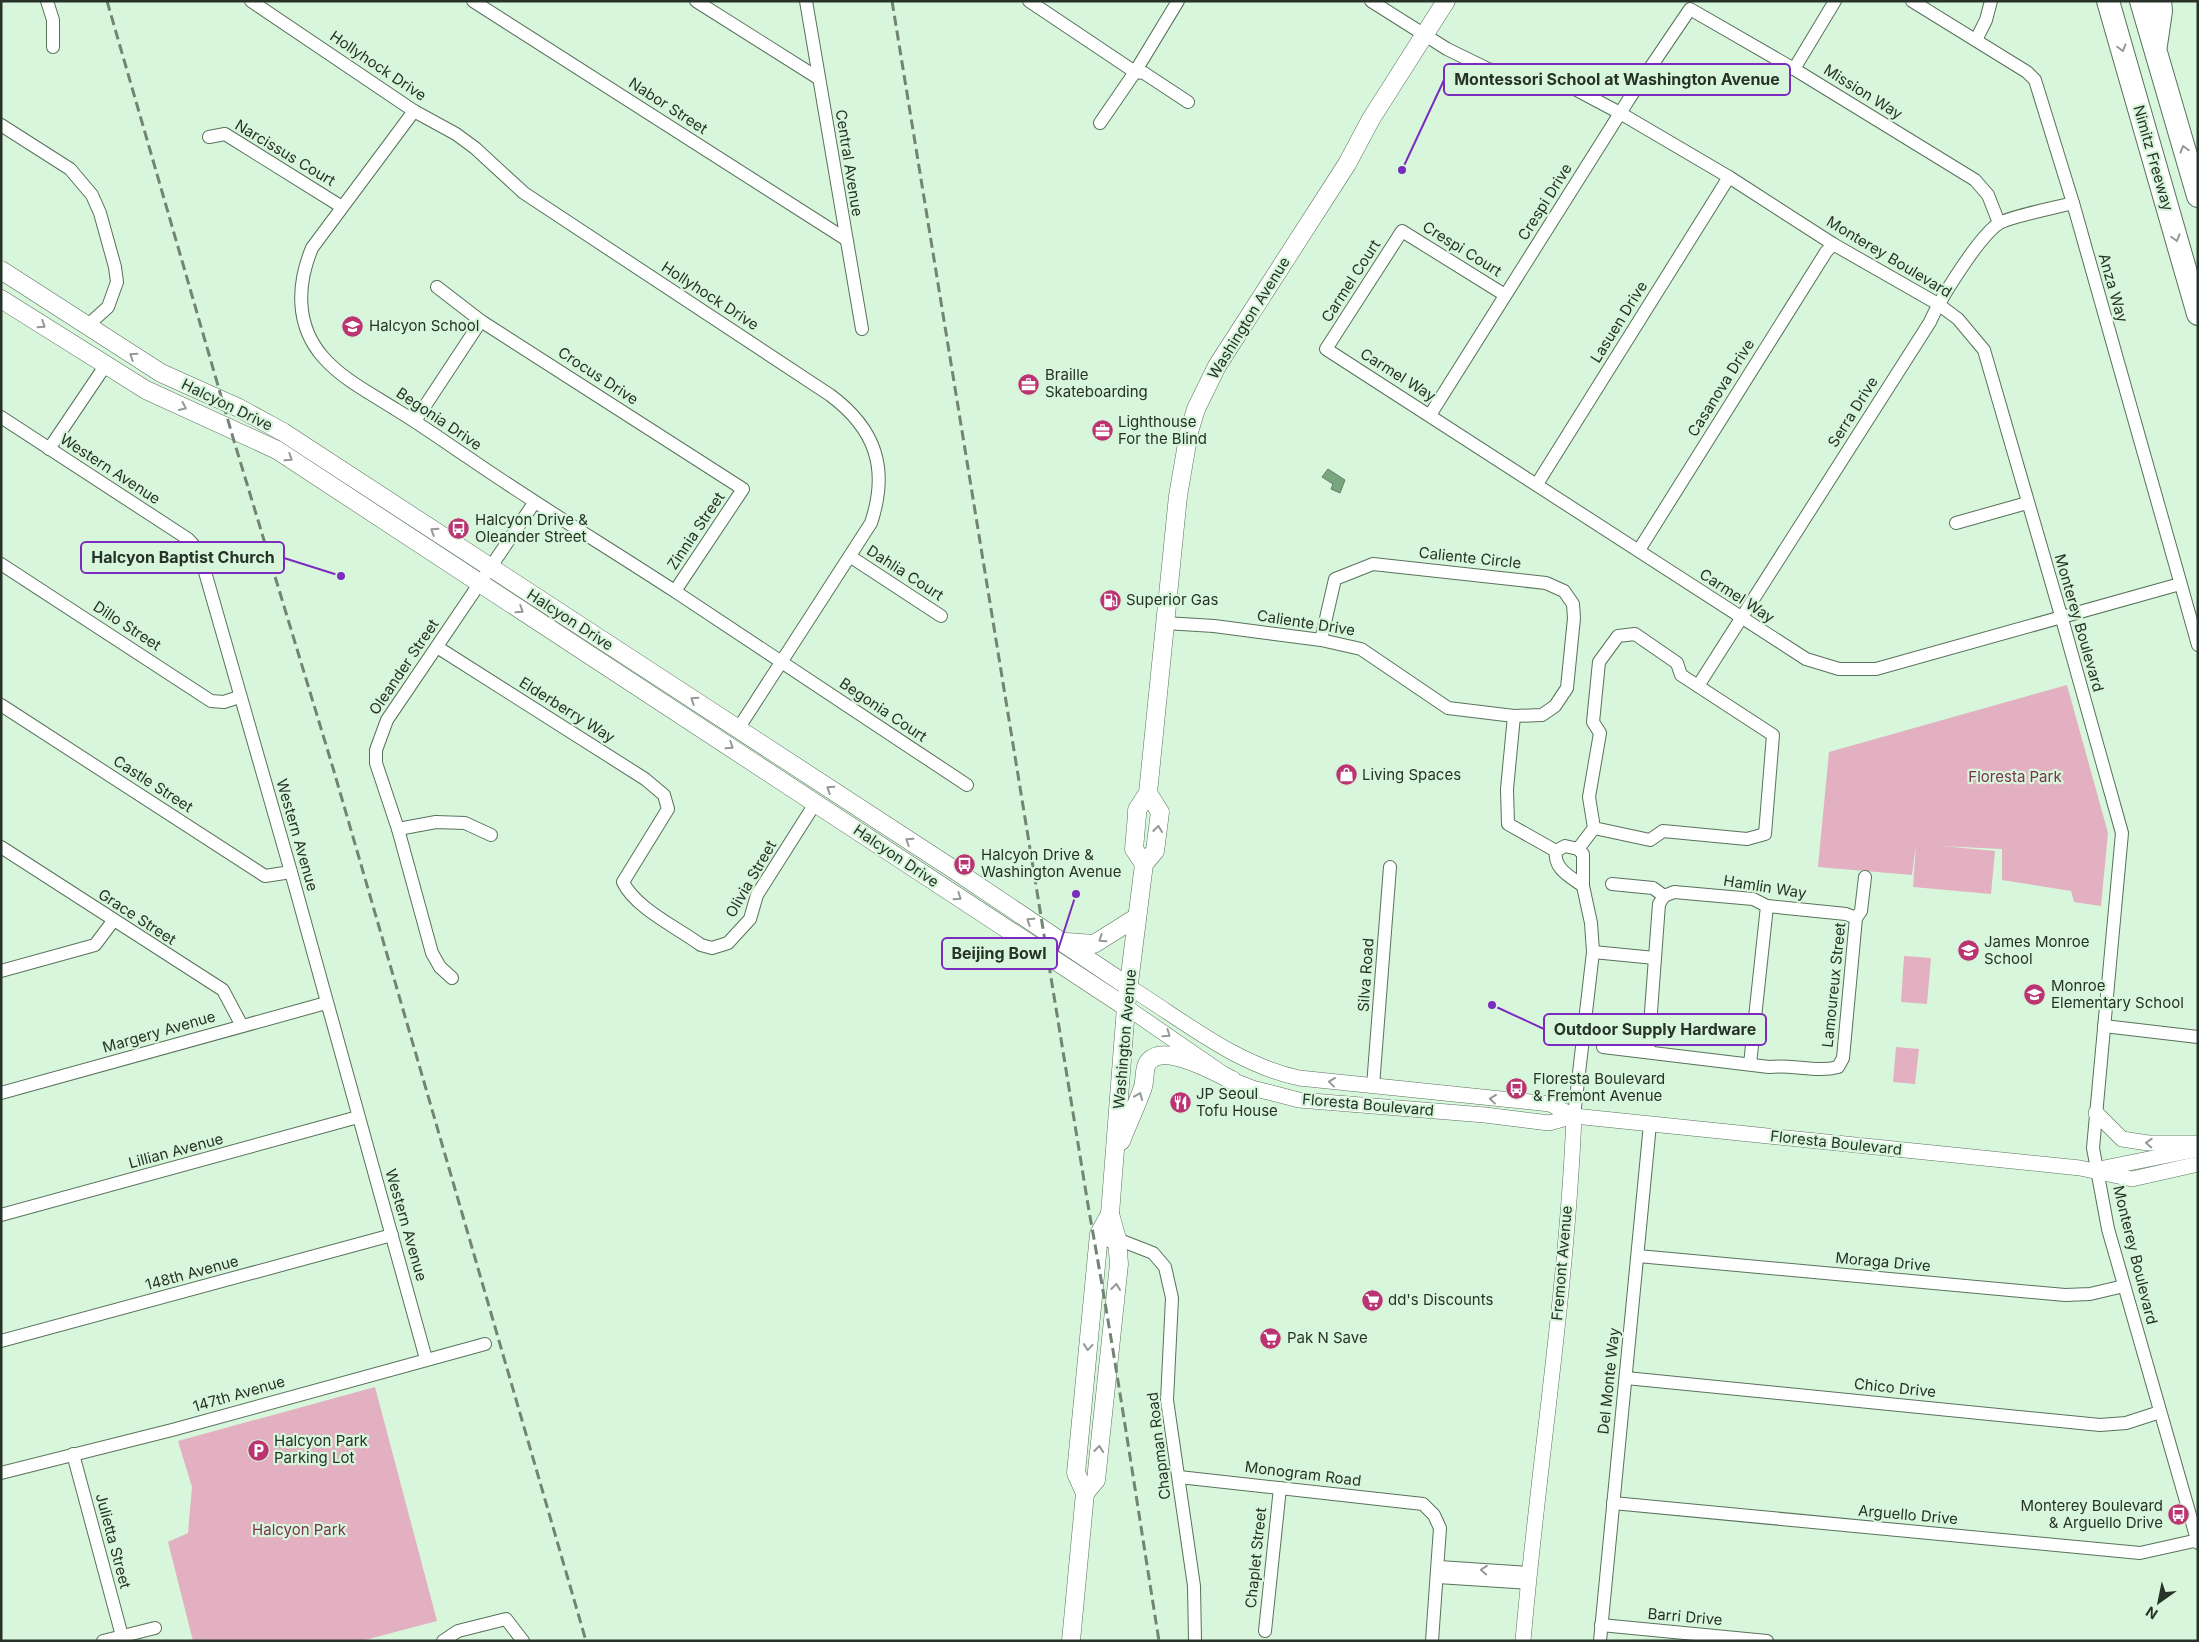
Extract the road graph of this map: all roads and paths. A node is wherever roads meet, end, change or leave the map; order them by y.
1 (47, 1) edge
2 (251, 1) edge
3 (473, 1) edge
4 (696, 1) edge
5 (806, 1) edge
6 (1029, 1) edge
7 (1178, 1) edge
8 (1371, 1) edge
9 (1446, 1) edge
10 (1835, 1) edge
11 (1912, 1) edge
12 (1991, 1) edge
13 (2108, 1) edge
14 (2141, 1) edge
15 (2160, 1) edge
16 (1690, 9) joint
17 (1424, 35) junction
18 (1976, 40) junction
19 (53, 47) dead end
20 (2155, 50) junction
21 (1794, 69) junction
22 (1135, 72) junction
23 (818, 78) junction
24 (1188, 102) dead end
25 (414, 110) junction
26 (1620, 113) junction
27 (1100, 122) dead end
28 (1, 125) edge
29 (209, 137) dead end
30 (1729, 177) junction
31 (2198, 196) edge
32 (2073, 204) junction
33 (342, 207) junction
34 (1999, 223) junction
35 (1402, 231) joint
36 (844, 238) junction
37 (1834, 244) junction
38 (1, 270) edge
39 (437, 287) dead end
40 (1505, 295) junction
41 (1, 299) edge
42 (1938, 304) junction
43 (2198, 314) edge
44 (481, 320) junction
45 (87, 326) junction
46 (862, 329) dead end
47 (1326, 350) joint
48 (105, 366) junction
49 (1430, 415) junction
50 (1, 417) edge
51 (415, 421) junction
52 (50, 449) junction
53 (327, 483) junction
54 (364, 484) junction
55 (1537, 484) junction
56 (743, 489) joint
57 (2027, 502) junction
58 (534, 503) junction
59 (1956, 523) dead end
60 (1639, 550) junction
61 (850, 557) junction
62 (1, 564) edge
63 (490, 567) junction
64 (479, 583) junction
65 (2180, 584) junction
66 (675, 592) junction
67 (941, 616) dead end
68 (1741, 619) junction
69 (2062, 619) junction
70 (1165, 623) junction
71 (1321, 640) junction
72 (2198, 646) edge
73 (437, 647) junction
74 (781, 662) junction
75 (1698, 686) junction
76 (1567, 688) joint
77 (239, 697) junction
78 (1, 705) edge
79 (1514, 716) junction
80 (738, 729) junction
81 (967, 786) dead end
82 (816, 802) junction
83 (1594, 828) junction
84 (398, 829) junction
85 (491, 835) dead end
86 (1, 848) edge
87 (1578, 849) junction
88 (1556, 852) junction
89 (1390, 866) dead end
90 (291, 872) junction
91 (1865, 877) dead end
92 (1612, 884) dead end
93 (1583, 886) junction
94 (1664, 896) junction
95 (1767, 906) junction
96 (1137, 917) junction
97 (1856, 918) junction
98 (113, 921) junction
99 (1062, 942) junction
100 (728, 943) joint
101 (1594, 952) junction
102 (1655, 958) junction
103 (1, 971) edge
104 (452, 978) dead end
105 (1129, 987) junction
106 (326, 1003) junction
107 (1126, 1007) junction
108 (242, 1026) junction
109 (2104, 1026) junction
110 (2198, 1037) edge
111 (1603, 1047) dead end
112 (1648, 1052) junction
113 (1750, 1064) junction
114 (1232, 1080) junction
115 (1374, 1086) junction
116 (1, 1093) edge
117 (2096, 1113) junction
118 (1574, 1116) junction
119 (358, 1117) junction
120 (1650, 1124) junction
121 (2198, 1143) edge
122 (2198, 1149) edge
123 (1114, 1158) junction
124 (2198, 1164) edge
125 (2098, 1170) junction
126 (1110, 1214) junction
127 (1, 1215) edge
128 (392, 1235) junction
129 (1117, 1239) junction
130 (1098, 1251) junction
131 (1638, 1256) junction
132 (2124, 1286) junction
133 (1, 1341) edge
134 (485, 1344) dead end
135 (426, 1359) junction
136 (1626, 1378) junction
137 (2160, 1412) junction
138 (72, 1454) junction
139 (1, 1474) edge
140 (1179, 1477) junction
141 (1280, 1488) junction
142 (1085, 1493) junction
143 (1614, 1503) junction
144 (2197, 1541) edge
145 (1439, 1572) junction
146 (1529, 1578) junction
147 (1601, 1625) junction
148 (155, 1628) dead end
149 (1265, 1631) dead end
150 (122, 1636) junction
151 (103, 1641) edge
152 (443, 1641) edge
153 (524, 1641) edge
154 (1071, 1641) edge
155 (1195, 1641) edge
156 (1432, 1641) edge
157 (1523, 1641) edge
158 (1600, 1641) edge
159 (1767, 1641) edge

1 - 19 street
2 - 25 street, Hollyhock Drive
3 - 36 street, Nabor Street
4 - 23 street
5 - 23 street, Central Avenue
6 - 22 street
7 - 22 street
8 - 17 street, Monterey Boulevard
9 - 17 main road, Washington Avenue
10 - 21 street
11 - 18 street, Anza Way
12 - 18 street
13 -> 43 highway, Nimitz Freeway
14 - 20 highway
15 - 20 highway
16 - 21 street, Mission Way
16 - 26 street, Crespi Drive
17 - 26 street, Monterey Boulevard
17 - 70 main road, Washington Avenue
18 - 32 street, Anza Way
31 -> 20 highway
21 - 34 street, Mission Way
22 - 24 street
22 - 27 street
23 - 36 street, Central Avenue
25 - 33 street, Begonia Drive
25 - 61 street, Hollyhock Drive
26 - 30 street, Monterey Boulevard
26 - 40 street, Crespi Drive
28 - 45 street
29 - 33 street, Narcissus Court
30 - 37 street, Monterey Boulevard
30 - 55 street, Lasuen Drive
32 - 34 street
32 - 65 street, Anza Way
33 - 51 street, Begonia Drive
34 - 42 street, Serra Drive
35 - 40 street, Crespi Court
35 - 47 street, Carmel Court
36 - 46 street, Central Avenue
37 - 42 street, Monterey Boulevard
37 - 60 street, Casanova Drive
38 - 45 main road, Halcyon Drive
39 - 44 street, Crocus Drive
40 - 49 street, Crespi Drive
41 -> 48 main road, Halcyon Drive
42 - 57 street, Monterey Boulevard
42 - 68 street, Serra Drive
44 - 51 street
44 - 56 street, Crocus Drive
54 -> 45 main road, Halcyon Drive
47 - 49 street, Carmel Way
48 - 52 street
48 -> 53 main road, Halcyon Drive
49 - 55 street, Carmel Way
50 - 52 street, Western Avenue
51 - 58 street, Begonia Drive
52 - 77 street, Western Avenue
53 - 54 main road
53 - 64 main road, Halcyon Drive
63 -> 54 main road, Halcyon Drive
55 - 60 street, Carmel Way
56 - 66 street, Zinnia Street
57 - 59 street
57 - 69 street, Monterey Boulevard
58 - 63 street, Oleander Street
58 - 66 street, Begonia Drive
60 - 68 street, Carmel Way
61 - 67 street, Dahlia Court
61 - 74 street, Hollyhock Drive
62 - 77 street, Dillo Street
63 - 64 street, Oleander Street
80 -> 63 main road, Halcyon Drive
64 - 73 street, Oleander Street
64 -> 82 main road, Halcyon Drive
65 - 69 street, Carmel Way
65 - 72 street, Anza Way
66 - 74 street, Begonia Drive
68 - 69 street, Carmel Way
68 - 75 street, Serra Drive
69 - 109 street, Monterey Boulevard
70 - 71 street, Caliente Drive
70 - 96 main road, Washington Avenue
71 - 76 street, Caliente Circle
71 - 79 street, Caliente Drive
73 - 84 street, Oleander Street
73 - 100 street, Elderberry Way
74 - 80 street, Hollyhock Drive
74 - 81 street, Begonia Court
75 - 83 street
75 - 83 street
76 - 79 street, Caliente Drive
77 - 90 street, Western Avenue
78 - 90 street, Castle Street
79 - 88 street
99 -> 80 main road, Halcyon Drive
82 - 100 street, Olivia Street
82 -> 107 main road, Halcyon Drive
83 - 87 street
84 - 85 street
84 - 104 street, Oleander Street
86 - 98 street, Grace Street
87 - 88 street
87 - 93 street, Fremont Avenue
88 - 93 street
89 - 115 street, Silva Road
90 - 106 street, Western Avenue
91 - 97 street, Lamoureux Street
92 - 94 street, Hamlin Way
93 - 101 street, Fremont Avenue
94 - 95 street, Hamlin Way
94 - 102 street
95 - 97 street, Hamlin Way
95 - 113 street
96 -> 99 main road
96 - 105 main road, Washington Avenue
97 - 113 street, Lamoureux Street
98 - 103 street
98 - 108 street, Grace Street
99 - 105 main road, Halcyon Drive
101 - 102 street
101 - 118 street, Fremont Avenue
102 - 112 street
105 - 107 main road, Washington Avenue
115 -> 105 street, Floresta Boulevard
106 - 108 street, Margery Avenue
106 - 119 street, Western Avenue
107 -> 114 street, Floresta Boulevard
107 - 123 main road, Washington Avenue
108 - 116 street, Margery Avenue
109 - 110 street
109 - 117 street, Monterey Boulevard
111 - 112 street
112 - 113 street
114 - 118 street, Floresta Boulevard
123 -> 114 main road
118 -> 115 street, Floresta Boulevard
121 -> 117 street
117 - 125 street, Monterey Boulevard
118 - 120 street, Floresta Boulevard
118 - 146 street, Fremont Avenue
119 - 127 street, Lillian Avenue
119 - 128 street, Western Avenue
120 - 125 street, Floresta Boulevard
120 - 131 street, Del Monte Way
122 - 125 street, Floresta Boulevard
123 - 126 main road, Washington Avenue
124 - 125 street, Floresta Boulevard
125 - 132 street, Monterey Boulevard
126 - 129 main road, Washington Avenue
126 - 130 main road, Washington Avenue
128 - 133 street, 148th Avenue
128 - 135 street, Western Avenue
129 - 130 street
129 - 140 street, Chapman Road
142 -> 129 main road, Washington Avenue
130 -> 142 main road, Washington Avenue
131 - 132 street, Moraga Drive
131 - 136 street, Del Monte Way
132 - 137 street, Monterey Boulevard
134 - 135 street, 147th Avenue
135 - 138 street, 147th Avenue
136 - 137 street, Chico Drive
136 - 143 street, Del Monte Way
137 - 144 street, Monterey Boulevard
138 - 139 street, 147th Avenue
138 - 150 street, Julietta Street
140 - 141 street, Monogram Road
140 - 155 street, Chapman Road
141 - 145 street, Monogram Road
141 - 149 street, Chaplet Street
142 - 154 main road, Washington Avenue
143 - 144 street, Arguello Drive
143 - 147 street, Del Monte Way
145 - 146 street
145 - 156 street
146 - 157 street, Fremont Avenue
147 - 158 street, Del Monte Way
147 - 159 street, Barri Drive
148 - 150 street
150 - 151 street
152 - 153 street

